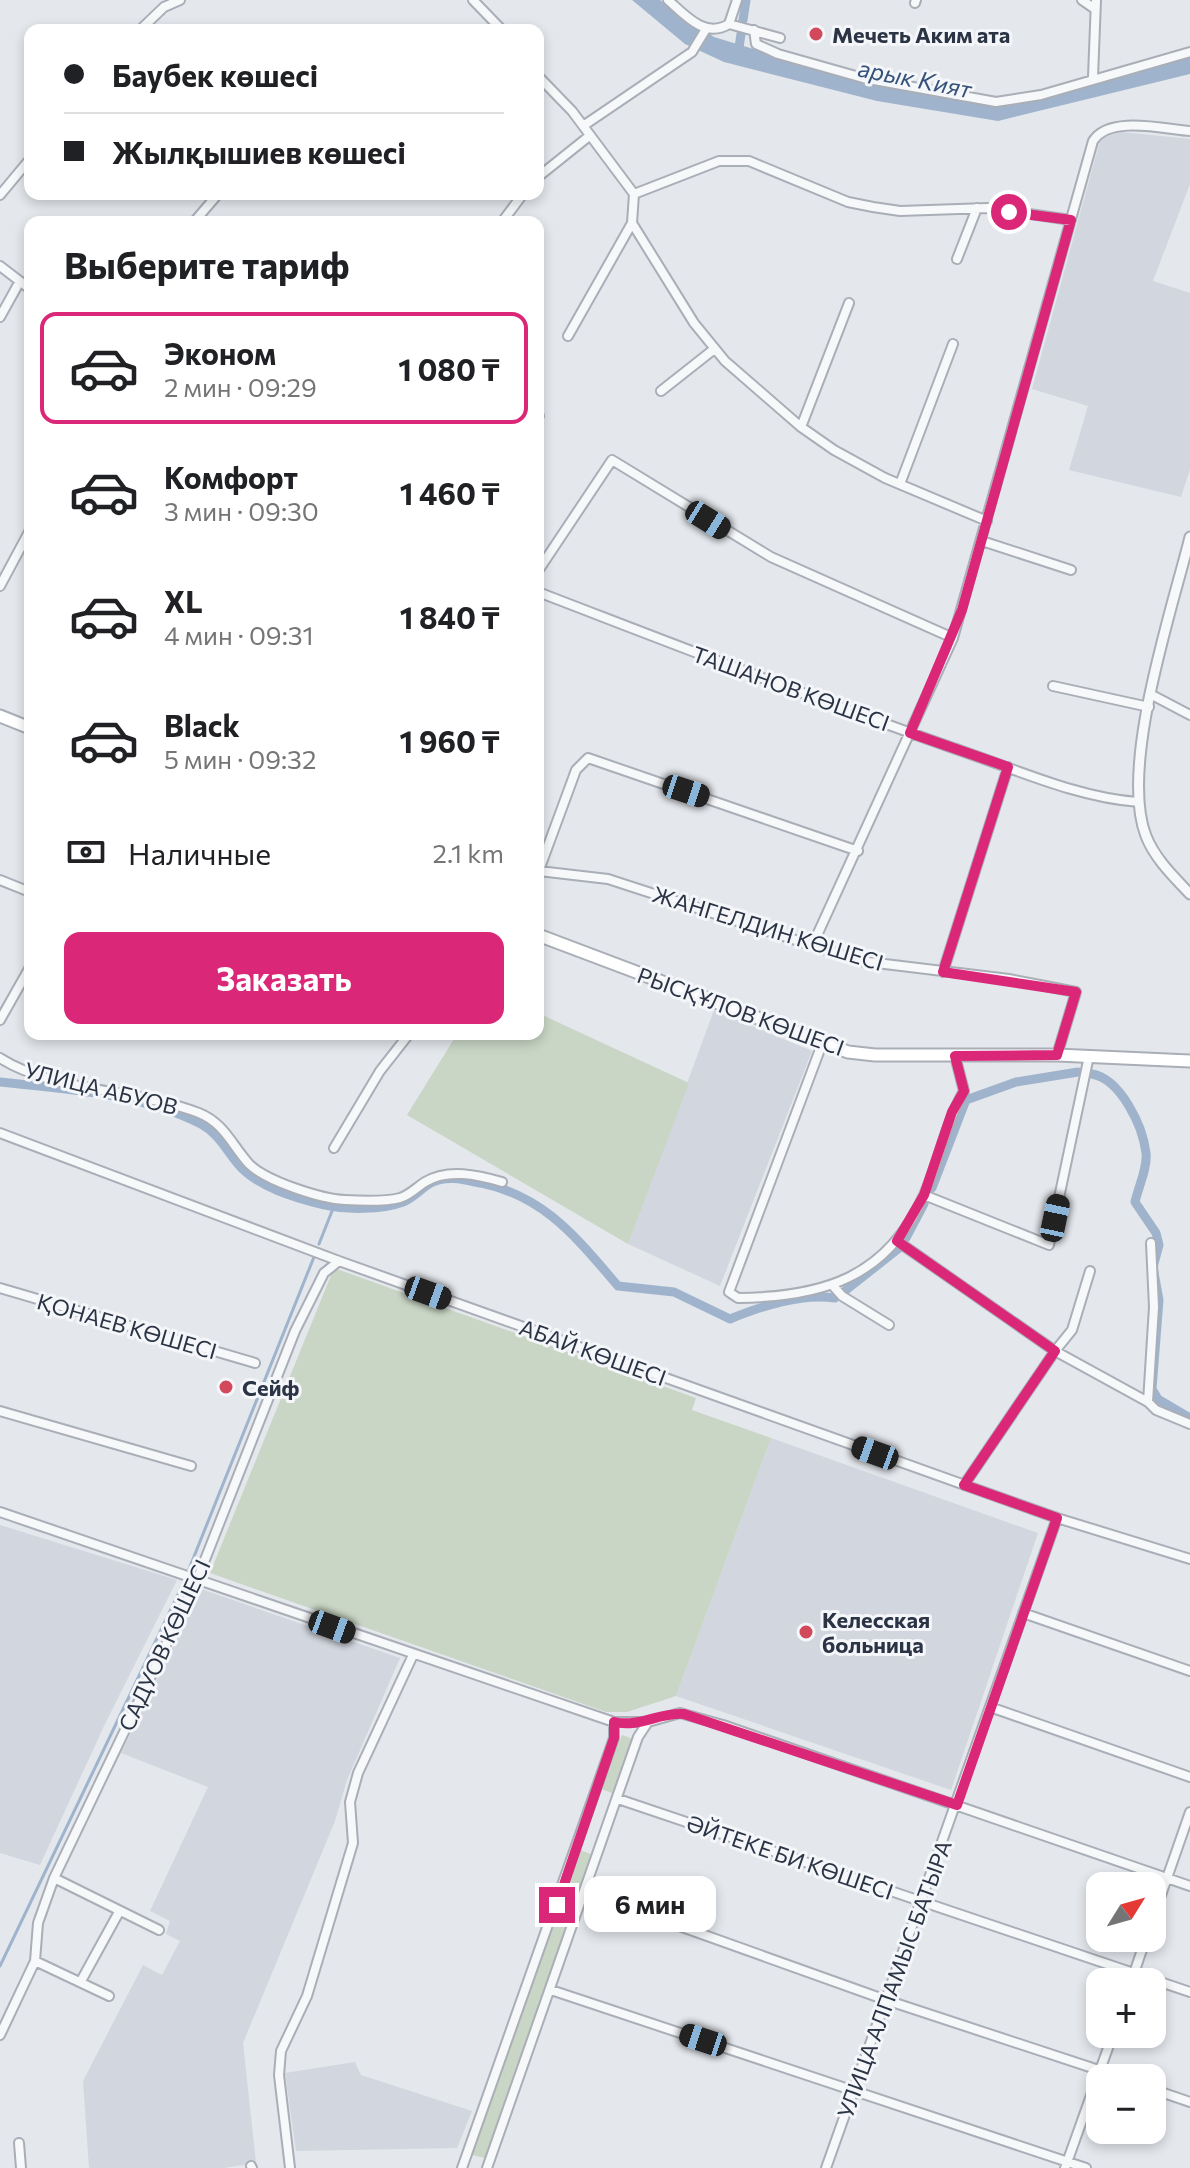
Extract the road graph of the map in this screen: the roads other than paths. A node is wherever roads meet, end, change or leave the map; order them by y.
1 (180, 0) edge
2 (473, 0) edge
3 (668, 0) edge
4 (737, 0) edge
5 (1082, 0) edge
6 (1095, 4) edge
7 (146, 24) edge
8 (496, 24) edge
9 (729, 24) junction
10 (706, 30) junction
11 (754, 30) junction
12 (780, 38) dead end
13 (1190, 52) edge
14 (1093, 77) junction
15 (544, 83) edge
16 (583, 126) junction
17 (1190, 131) edge
18 (588, 137) junction
19 (24, 166) edge
20 (544, 172) edge
21 (634, 194) junction
22 (0, 195) edge
23 (213, 200) edge
24 (977, 208) junction
25 (199, 216) edge
26 (1071, 220) junction
27 (632, 223) junction
28 (957, 259) dead end
29 (0, 266) edge
30 (20, 281) junction
31 (24, 284) edge
32 (849, 303) dead end
33 (0, 317) edge
34 (568, 336) dead end
35 (953, 344) dead end
36 (713, 350) junction
37 (661, 391) dead end
38 (801, 427) junction
39 (900, 484) junction
40 (987, 521) junction
41 (1190, 537) edge
42 (24, 541) edge
43 (982, 541) junction
44 (544, 562) edge
45 (1071, 570) dead end
46 (0, 586) edge
47 (544, 594) edge
48 (953, 638) junction
49 (1053, 686) dead end
50 (1152, 695) junction
51 (1149, 707) junction
52 (1190, 715) edge
53 (0, 716) edge
54 (24, 726) edge
55 (910, 733) junction
56 (1008, 767) junction
57 (1139, 802) junction
58 (858, 851) junction
59 (544, 858) edge
60 (544, 873) edge
61 (0, 880) edge
62 (24, 890) edge
63 (1190, 894) edge
64 (544, 937) edge
65 (813, 944) junction
66 (943, 972) junction
67 (24, 976) edge
68 (3, 1008) edge
69 (0, 1020) edge
70 (404, 1040) edge
71 (822, 1044) junction
72 (1057, 1055) junction
73 (955, 1056) junction
74 (1089, 1056) junction
75 (0, 1058) edge
76 (1190, 1061) edge
77 (0, 1133) edge
78 (334, 1148) dead end
79 (502, 1182) dead end
80 (924, 1195) junction
81 (897, 1241) junction
82 (1151, 1243) dead end
83 (339, 1261) junction
84 (1090, 1271) dead end
85 (834, 1287) junction
86 (0, 1288) edge
87 (889, 1325) dead end
88 (1055, 1351) junction
89 (255, 1363) dead end
90 (1148, 1402) junction
91 (0, 1411) edge
92 (1190, 1424) edge
93 (191, 1466) dead end
94 (964, 1485) junction
95 (0, 1512) edge
96 (1057, 1518) junction
97 (1035, 1543) dead end
98 (1047, 1547) junction
99 (1190, 1559) edge
100 (197, 1580) junction
101 (1023, 1613) junction
102 (413, 1655) junction
103 (1190, 1671) edge
104 (990, 1707) junction
105 (614, 1722) junction
106 (648, 1722) junction
107 (625, 1724) junction
108 (637, 1741) junction
109 (1190, 1777) edge
110 (618, 1799) junction
111 (957, 1805) junction
112 (1190, 1812) edge
113 (1146, 1872) edge
114 (54, 1878) junction
115 (1166, 1879) joint
116 (1190, 1886) edge
117 (584, 1892) junction
118 (921, 1901) junction
119 (119, 1912) junction
120 (159, 1930) dead end
121 (35, 1961) junction
122 (1105, 1968) edge
123 (81, 1981) junction
124 (1166, 1986) edge
125 (551, 1990) junction
126 (1190, 1992) edge
127 (109, 1996) dead end
128 (886, 2000) junction
129 (0, 2035) edge
130 (1086, 2065) edge
131 (854, 2090) junction
132 (1166, 2094) edge
133 (1190, 2102) edge
134 (1086, 2111) edge
135 (19, 2143) dead end
136 (1066, 2165) edge
137 (21, 2168) edge
138 (290, 2168) edge
139 (462, 2168) edge
140 (487, 2168) edge
141 (826, 2168) edge
142 (1086, 2168) edge

1 - 7 street
2 - 8 street
3 - 10 street
4 - 9 street
5 - 6 street
6 - 14 street
9 - 10 street
9 - 11 street
10 - 16 street
11 - 12 street
11 - 14 street
13 - 14 street
15 - 16 street
16 - 18 street
17 - 26 street
18 - 20 street
18 - 21 street
19 - 22 street
21 - 24 street
21 - 27 street
23 - 25 street
24 - 26 street
24 - 28 street
26 - 40 street
27 - 34 street
27 - 36 street
29 - 30 street
30 - 31 street
30 - 33 street
32 - 38 street
35 - 39 street
36 - 37 street
36 - 38 street
38 - 39 street
39 - 40 street
40 - 43 street
41 - 50 street
42 - 46 street
43 - 45 street
43 - 48 street
44 - 48 street
47 - 55 street, ТАШАНОВ КӨШЕСІ
48 - 55 street
49 - 51 street
50 - 51 street
50 - 52 street
51 - 57 street
53 - 54 main road
55 - 56 street, ТАШАНОВ КӨШЕСІ
55 - 58 street
56 - 57 street, ТАШАНОВ КӨШЕСІ
56 - 66 street
57 - 63 street
58 - 59 street, ЖАНГЕЛДИН КӨШЕСІ
58 - 65 street
60 - 65 street, ЖАНГЕЛДИН КӨШЕСІ
61 - 62 street
64 - 71 main road, РЫСҚҰЛОВ КӨШЕСІ
65 - 66 street, ЖАНГЕЛДИН КӨШЕСІ
66 - 72 street, ЖАНГЕЛДИН КӨШЕСІ
67 - 68 street
68 - 69 street
70 - 78 street
71 - 73 main road, РЫСҚҰЛОВ КӨШЕСІ
71 - 85 street
72 - 73 main road, РЫСҚҰЛОВ КӨШЕСІ
72 - 74 main road, РЫСҚҰЛОВ КӨШЕСІ
73 - 80 street
74 - 76 main road, РЫСҚҰЛОВ КӨШЕСІ
74 - 80 street
75 - 79 street, УЛИЦА АБУОВ
77 - 83 street, АБАЙ КӨШЕСІ
80 - 81 street
81 - 85 street
81 - 88 street
82 - 90 street
83 - 94 street, АБАЙ КӨШЕСІ
83 - 100 street, САДУОВ КӨШЕСІ
84 - 88 street
85 - 87 street
86 - 89 street, ҚОНАЕВ КӨШЕСІ
88 - 90 street
88 - 94 street
90 - 92 street
91 - 93 street
94 - 96 street, АБАЙ КӨШЕСІ
95 - 100 street
96 - 98 street, УЛИЦА АЛПАМЫС БАТЫРА
96 - 99 street, АБАЙ КӨШЕСІ
97 - 98 street
98 - 101 street, УЛИЦА АЛПАМЫС БАТЫРА
100 - 102 street
100 - 114 street, САДУОВ КӨШЕСІ
101 - 103 street
101 - 104 street, УЛИЦА АЛПАМЫС БАТЫРА
102 - 105 street
102 - 138 street
104 - 109 street
104 - 111 street, УЛИЦА АЛПАМЫС БАТЫРА
105 - 107 street
105 - 139 street
106 - 107 street
106 - 108 street
106 - 111 street
107 - 108 street
108 - 110 street
110 - 117 street
110 - 118 street, ӘЙТЕКЕ БИ КӨШЕСІ
111 - 113 street
111 - 118 street, УЛИЦА АЛПАМЫС БАТЫРА
112 - 115 street
114 - 119 street
114 - 121 street, САДУОВ КӨШЕСІ
115 - 116 street
117 - 125 street
117 - 128 street
118 - 122 street, ӘЙТЕКЕ БИ КӨШЕСІ
118 - 128 street, УЛИЦА АЛПАМЫС БАТЫРА
119 - 120 street
119 - 123 street
121 - 123 street
121 - 129 street, САДУОВ КӨШЕСІ
123 - 127 street
124 - 126 street, ӘЙТЕКЕ БИ КӨШЕСІ
125 - 131 street
125 - 140 street
128 - 130 street
128 - 131 street, УЛИЦА АЛПАМЫС БАТЫРА
131 - 136 street
131 - 141 street, УЛИЦА АЛПАМЫС БАТЫРА
132 - 133 street
134 - 136 street
135 - 137 street
136 - 142 street

